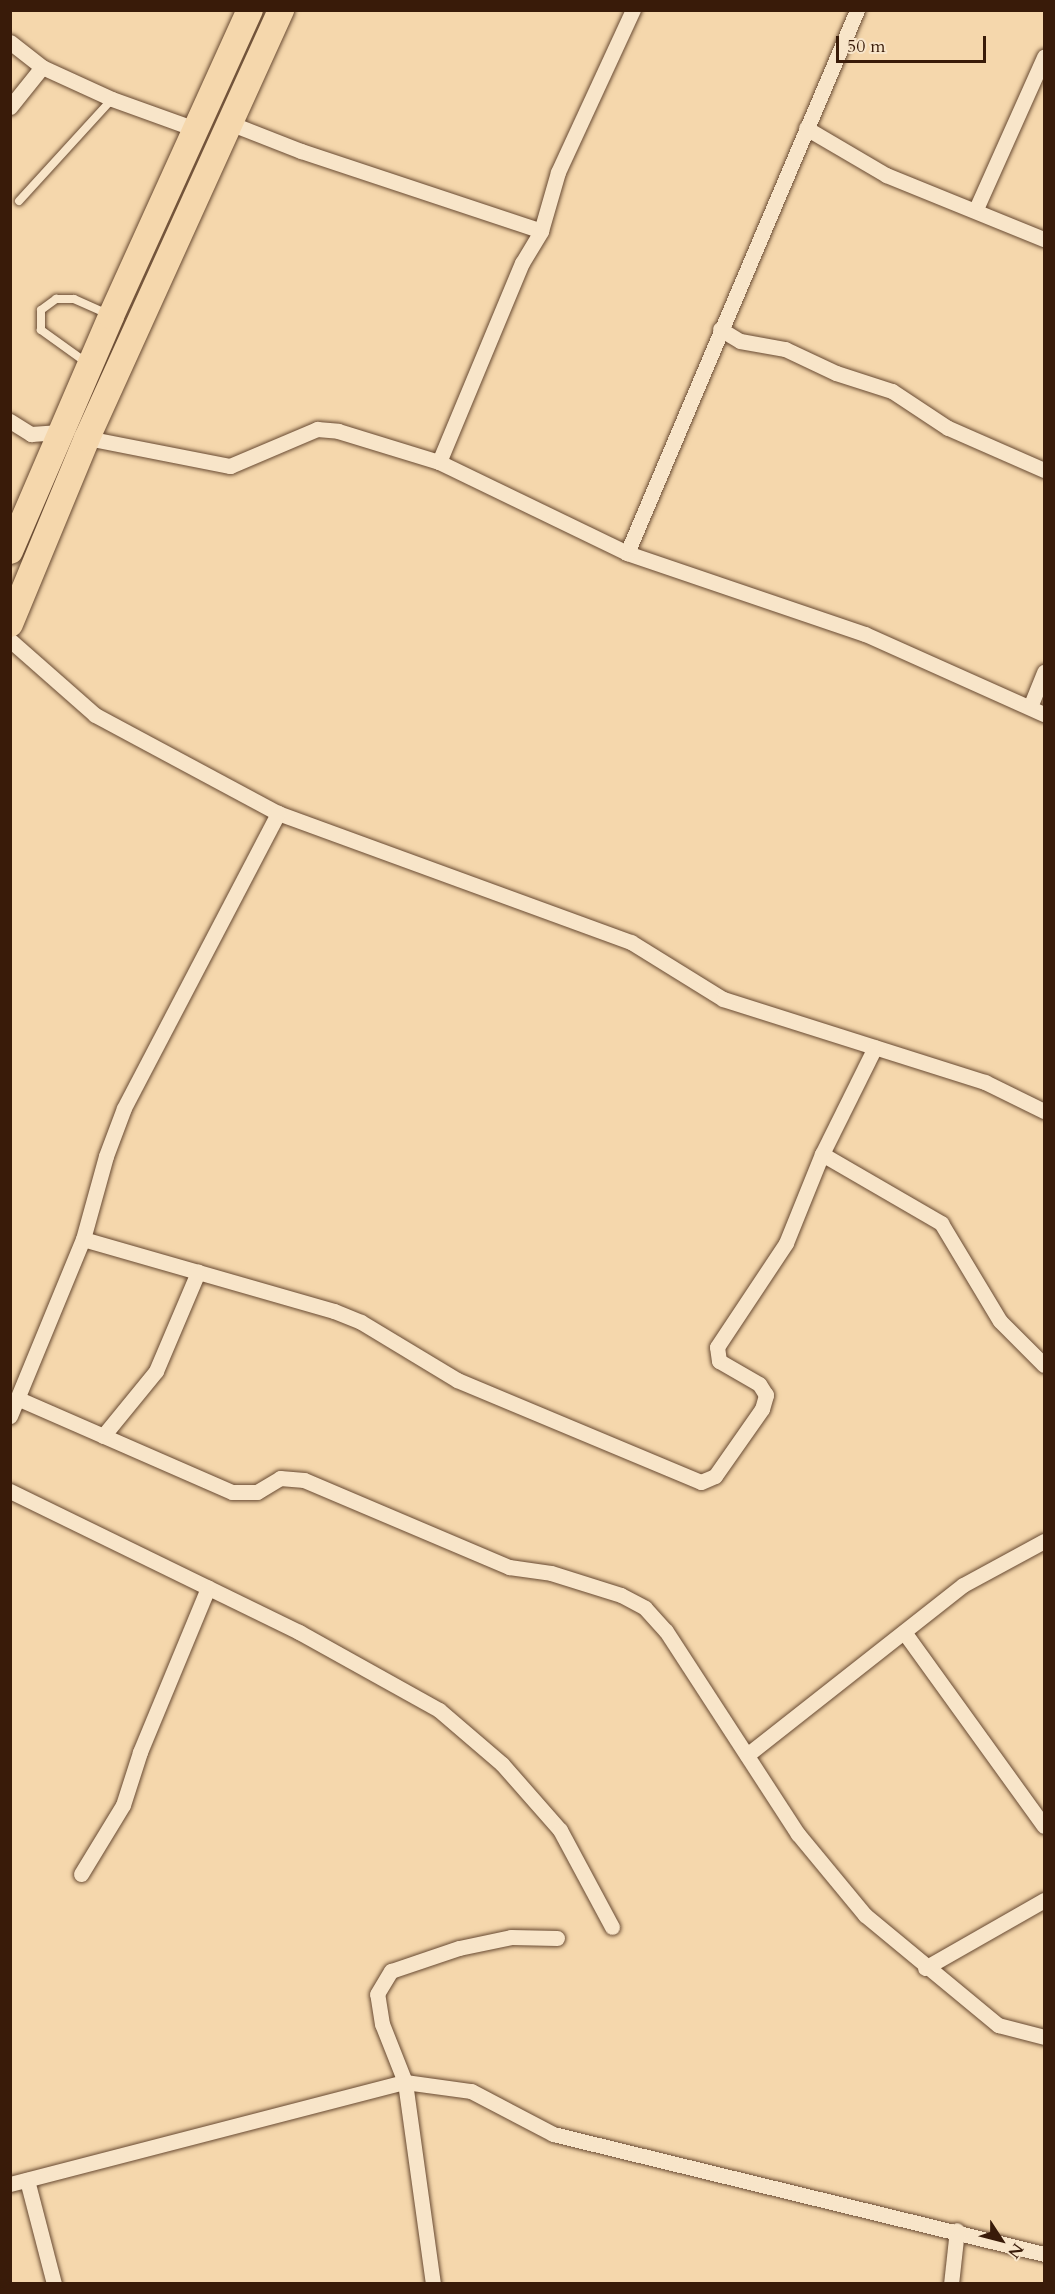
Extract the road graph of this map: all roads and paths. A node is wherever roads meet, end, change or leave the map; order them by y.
1 (250, 10) edge
2 (281, 10) edge
3 (633, 10) edge
4 (857, 10) edge
5 (10, 42) edge
6 (1044, 57) edge
7 (42, 67) junction
8 (112, 99) junction
9 (10, 107) edge
10 (232, 124) junction
11 (806, 128) junction
12 (198, 130) junction
13 (18, 201) dead end
14 (976, 209) junction
15 (541, 231) junction
16 (1044, 239) edge
17 (111, 316) junction
18 (720, 329) junction
19 (90, 364) junction
20 (10, 421) edge
21 (60, 432) junction
22 (87, 438) junction
23 (439, 462) junction
24 (1044, 470) edge
25 (10, 551) edge
26 (627, 553) junction
27 (10, 624) edge
28 (10, 640) edge
29 (1044, 672) edge
30 (1030, 707) junction
31 (1044, 714) edge
32 (278, 813) junction
33 (875, 1047) junction
34 (1044, 1110) edge
35 (822, 1154) junction
36 (83, 1239) junction
37 (198, 1272) junction
38 (1044, 1365) edge
39 (19, 1399) junction
40 (10, 1416) edge
41 (103, 1436) junction
42 (10, 1491) edge
43 (1044, 1541) edge
44 (208, 1588) junction
45 (904, 1632) junction
46 (747, 1755) junction
47 (1044, 1826) edge
48 (81, 1874) dead end
49 (1044, 1900) edge
50 (612, 1927) dead end
51 (557, 1938) dead end
52 (925, 1968) junction
53 (1044, 2037) edge
54 (405, 2082) junction
55 (27, 2180) junction
56 (10, 2184) edge
57 (957, 2230) junction
58 (1044, 2254) edge
59 (54, 2283) edge
60 (433, 2283) edge
61 (951, 2283) edge

1 - 12 highway
2 - 10 highway
3 - 15 street
4 - 11 street
5 - 7 street
6 - 14 street
7 - 8 street
7 - 9 street
8 - 12 street
8 - 13 lane
10 - 15 street
10 - 22 highway
11 - 14 street
11 - 18 street
12 - 17 highway
14 - 16 street
15 - 23 street
17 - 19 highway
17 - 19 lane
18 - 24 street
18 - 26 street
19 - 21 highway
20 - 21 street
21 - 25 highway
22 - 23 street
22 - 27 highway
23 - 26 street
26 - 30 street
28 - 32 street
29 - 30 street
30 - 31 street
32 - 33 street
32 - 36 street
33 - 34 street
33 - 35 street
35 - 37 street
35 - 38 street
36 - 37 street
36 - 39 street
37 - 41 street
39 - 40 street
39 - 41 street
41 - 46 street
42 - 44 street
43 - 45 street
44 - 48 street
44 - 50 street
45 - 46 street
45 - 47 street
46 - 52 street
49 - 52 street
51 - 54 street
52 - 53 street
54 - 55 street
54 - 57 street
54 - 60 street
55 - 56 street
55 - 59 street
57 - 58 street
57 - 61 street

